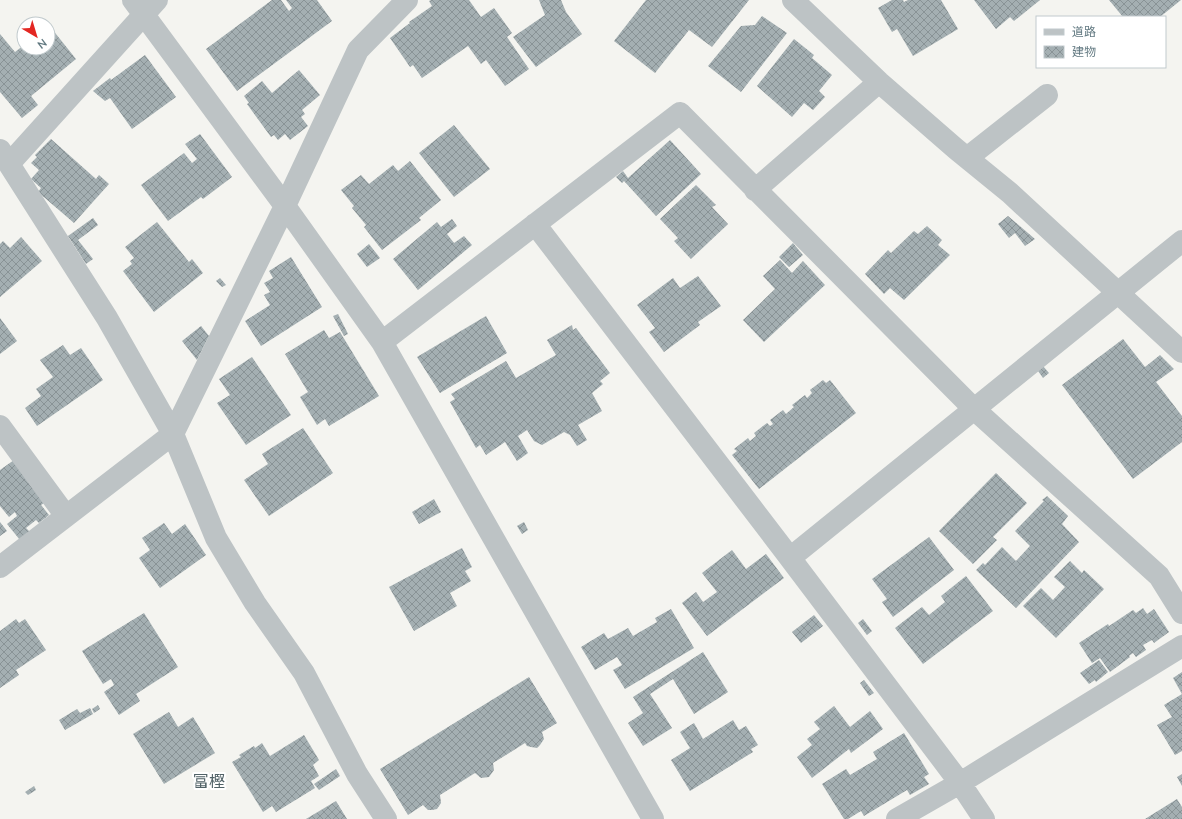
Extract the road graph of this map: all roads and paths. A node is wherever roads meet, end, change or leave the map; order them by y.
1 (407, 0) edge
2 (793, 0) edge
3 (145, 5) edge
4 (879, 82) junction
5 (1047, 95) dead end
6 (5, 157) edge
7 (968, 158) junction
8 (755, 190) junction
9 (285, 206) junction
10 (535, 224) junction
11 (1182, 241) edge
12 (1117, 294) junction
13 (382, 342) junction
14 (1182, 352) edge
15 (974, 409) junction
16 (0, 426) edge
17 (173, 434) junction
18 (66, 516) junction
19 (790, 558) junction
20 (0, 567) edge
21 (1182, 613) edge
22 (1182, 646) edge
23 (960, 783) junction
24 (386, 819) edge
25 (653, 819) edge
26 (896, 819) edge
27 (984, 819) edge

1 - 9 street
2 - 4 street
3 - 6 street
3 - 9 street
4 - 7 street
4 - 8 street
5 - 7 street
6 - 17 street
7 - 12 street
8 - 10 street
8 - 15 street
9 - 13 street
9 - 17 street
10 - 13 street
10 - 19 street
11 - 12 street
12 - 14 street
12 - 15 street
13 - 25 street
15 - 19 street
15 - 21 street
16 - 18 street
17 - 18 street
17 - 24 street
18 - 20 street
19 - 23 street
22 - 23 street
23 - 26 street
23 - 27 street

